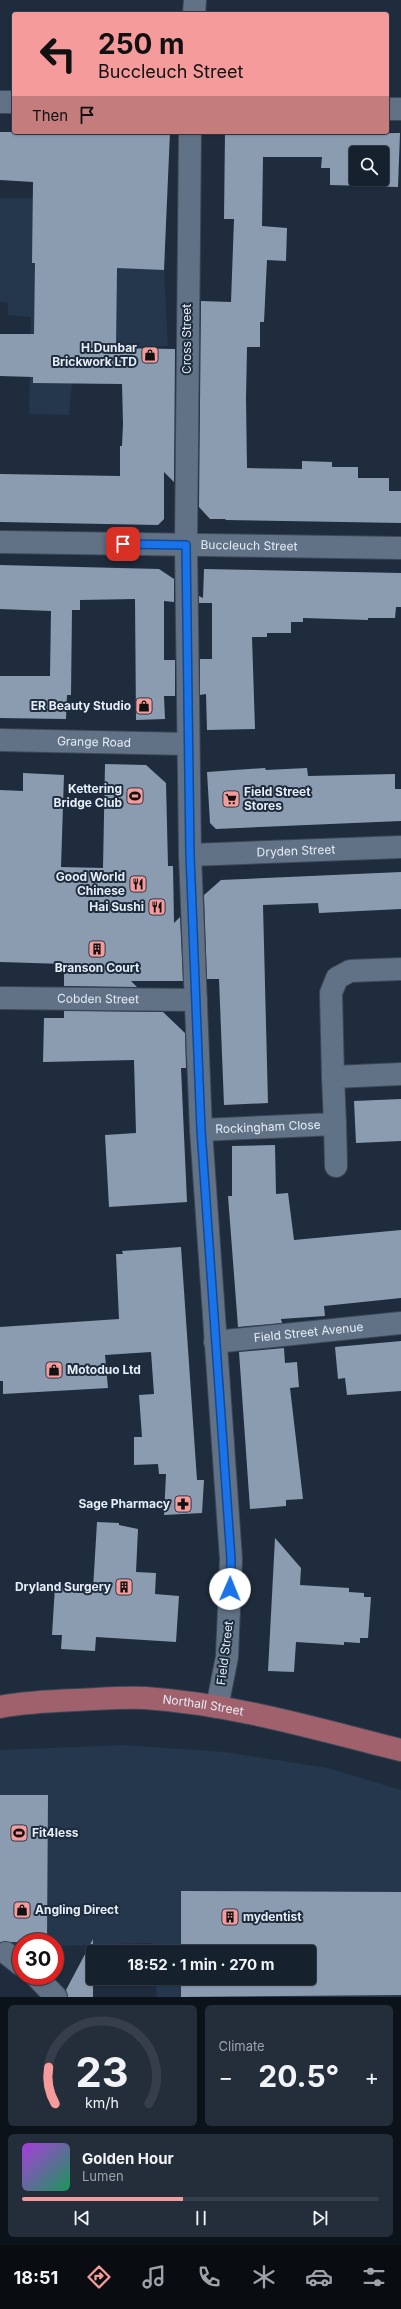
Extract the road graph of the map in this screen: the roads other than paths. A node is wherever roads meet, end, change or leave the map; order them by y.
1 (195, 0) edge
2 (194, 12) edge
3 (0, 102) edge
4 (12, 102) edge
5 (389, 109) edge
6 (401, 109) edge
7 (190, 134) edge
8 (0, 542) edge
9 (186, 545) junction
10 (401, 548) edge
11 (0, 740) edge
12 (188, 744) junction
13 (401, 847) edge
14 (190, 855) junction
15 (401, 969) edge
16 (0, 998) edge
17 (196, 1000) junction
18 (401, 1074) edge
19 (333, 1077) junction
20 (335, 1124) junction
21 (201, 1130) junction
22 (336, 1166) dead end
23 (401, 1323) edge
24 (215, 1342) junction
25 (0, 1706) edge
26 (217, 1707) junction
27 (401, 1750) edge
28 (45, 1985) edge
29 (56, 1997) edge

1 - 2 street
3 - 4 street
5 - 6 street
7 - 9 street, Cross Street
8 - 9 street, Buccleuch Street
9 - 10 street, Buccleuch Street
9 - 12 street, Field Street
11 - 12 street, Grange Road
12 - 14 street, Field Street
13 - 14 street, Dryden Street
14 - 17 street, Field Street
15 - 19 street, Rockingham Close
16 - 17 street, Cobden Street
17 - 21 street, Field Street
18 - 19 street
19 - 20 street, Rockingham Close
20 - 21 street, Rockingham Close
20 - 22 street, Rockingham Close
21 - 24 street, Field Street
23 - 24 street, Field Street Avenue
24 - 26 street, Field Street
25 - 26 main road, Northall Street
26 - 27 main road, Northall Street
28 - 29 street

